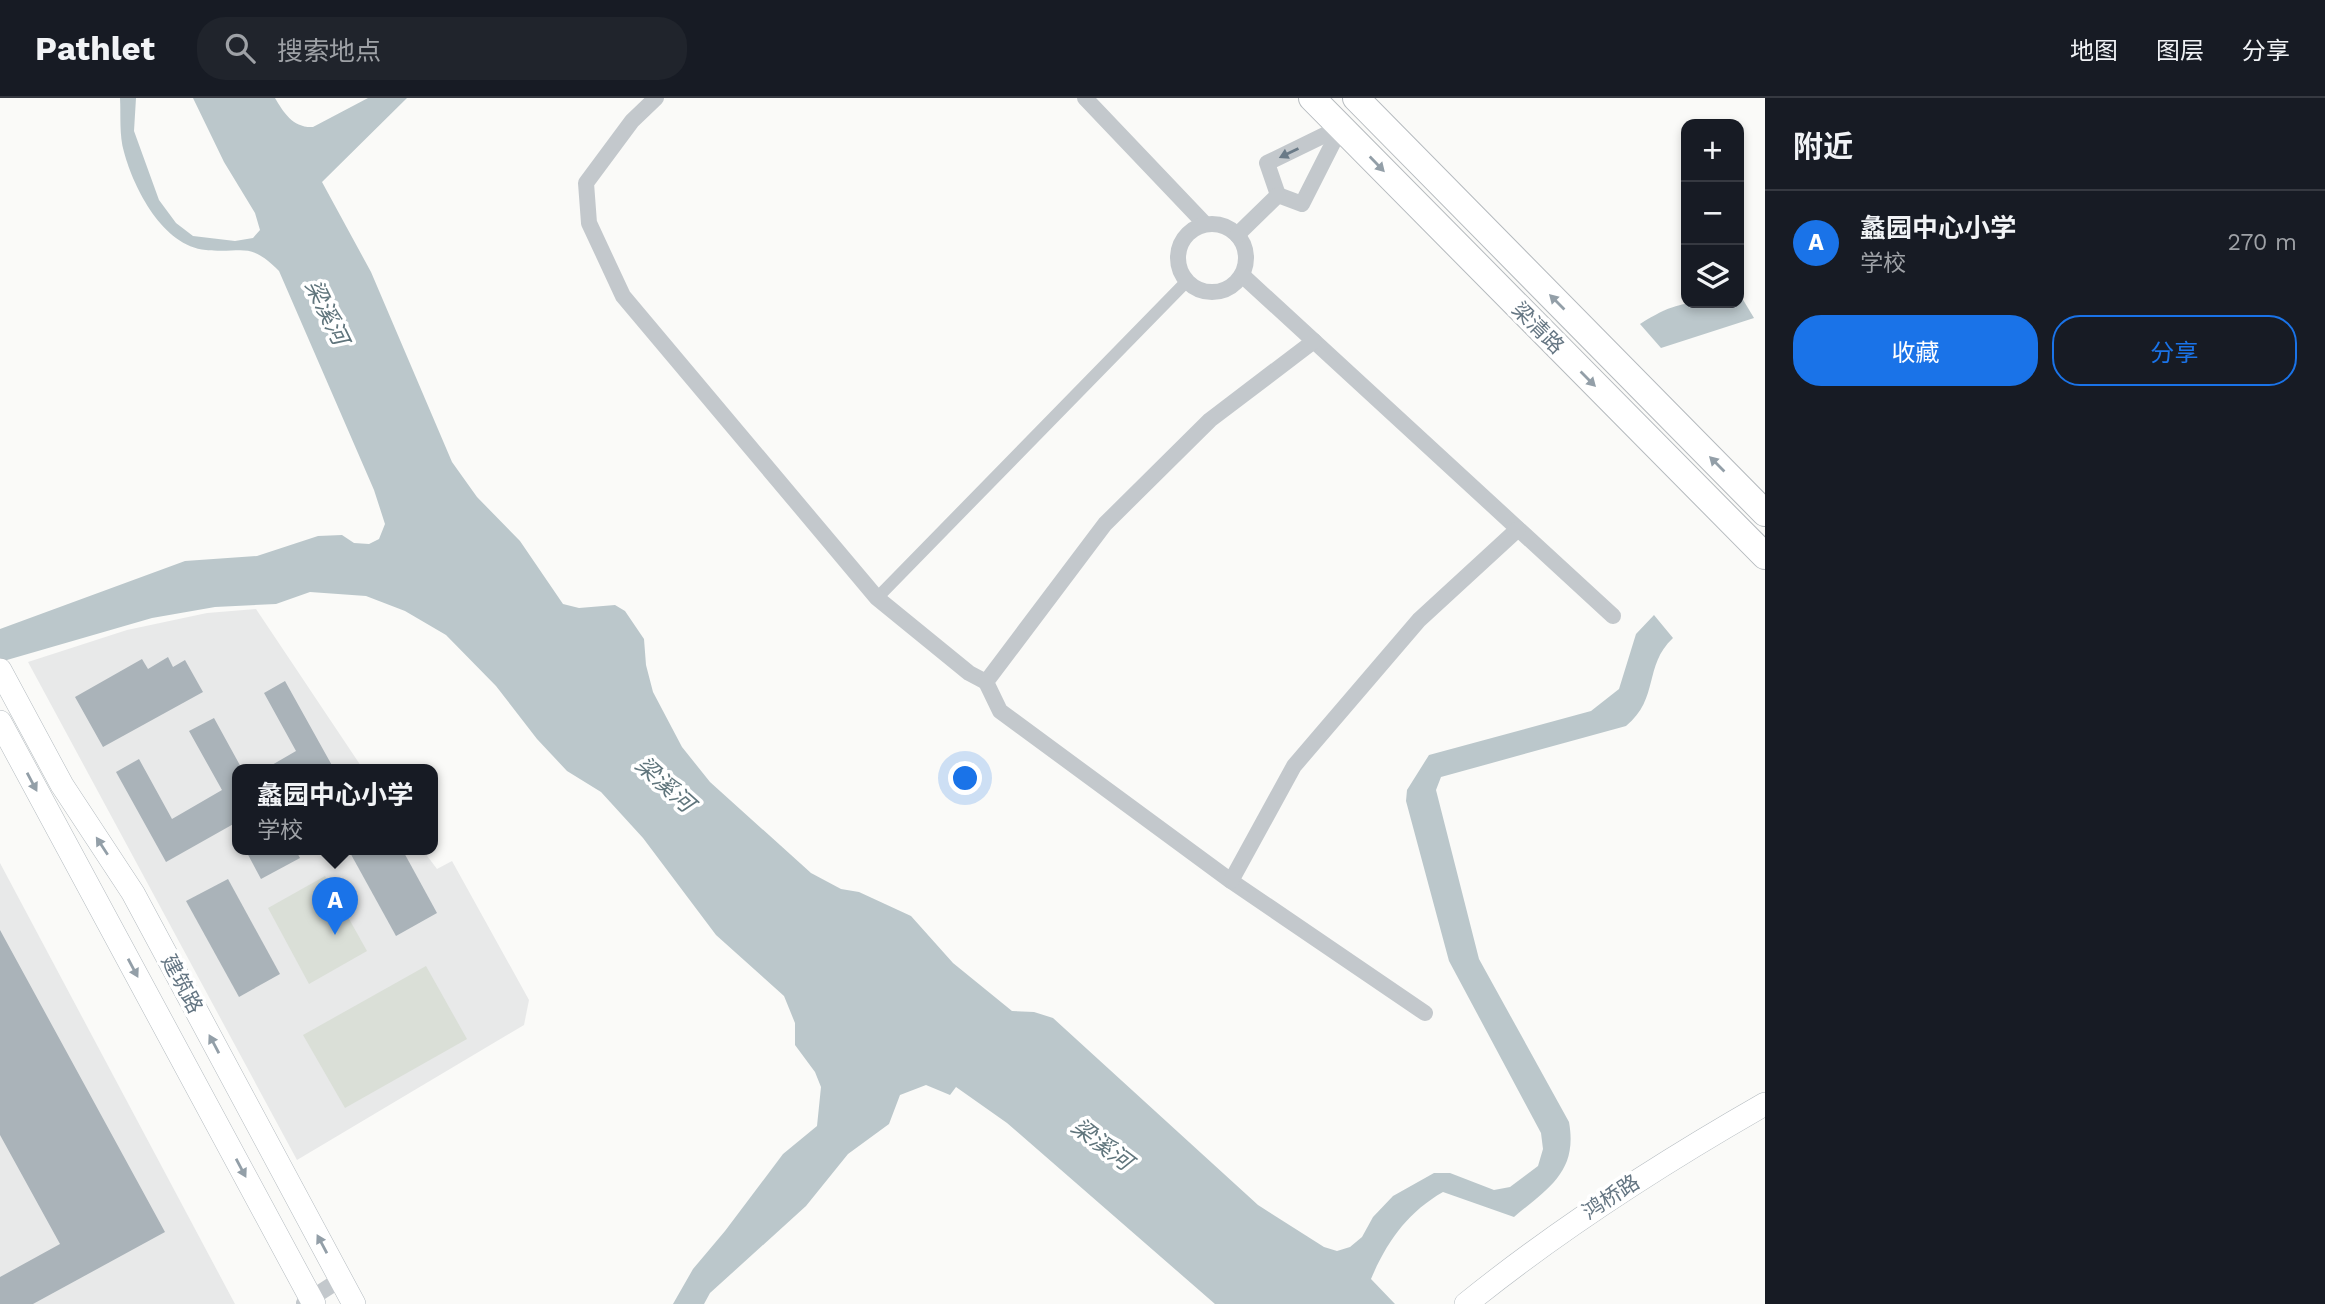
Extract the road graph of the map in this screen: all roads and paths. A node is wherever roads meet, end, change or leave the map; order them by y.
1 (656, 98) edge
2 (1084, 98) edge
3 (1312, 98) edge
4 (1358, 100) edge
5 (1341, 127) junction
6 (1278, 195) junction
7 (1205, 225) junction
8 (1237, 235) junction
9 (1242, 275) junction
10 (1186, 281) junction
11 (1314, 341) junction
12 (1765, 513) edge
13 (1518, 529) junction
14 (1765, 556) edge
15 (877, 598) junction
16 (1613, 616) dead end
17 (2, 674) edge
18 (986, 682) junction
19 (0, 722) edge
20 (1231, 881) junction
21 (133, 893) junction
22 (100, 908) junction
23 (1425, 1013) dead end
24 (1765, 1104) edge
25 (341, 1279) junction
26 (309, 1302) edge
27 (354, 1304) edge
28 (1466, 1304) edge

1 - 15 street
2 - 7 street
3 - 5 main road, 梁清路
4 - 5 main road
12 -> 4 main road, 梁清路
5 - 6 street
5 -> 6 street
5 -> 14 main road, 梁清路
6 - 8 street
7 - 8 street
7 - 10 street
8 - 9 street
9 - 10 street
9 - 11 street
10 - 15 street
11 - 13 street
11 - 18 street
13 - 16 street
13 - 20 street
15 - 18 street
21 -> 17 main road, 建筑路
18 - 20 street
19 -> 22 main road, 建筑路
20 - 23 street
21 - 22 main road
25 -> 21 main road, 建筑路
22 -> 26 main road, 建筑路
24 - 28 main road, 鸿桥路
25 - 26 street
25 - 27 main road, 建筑路

